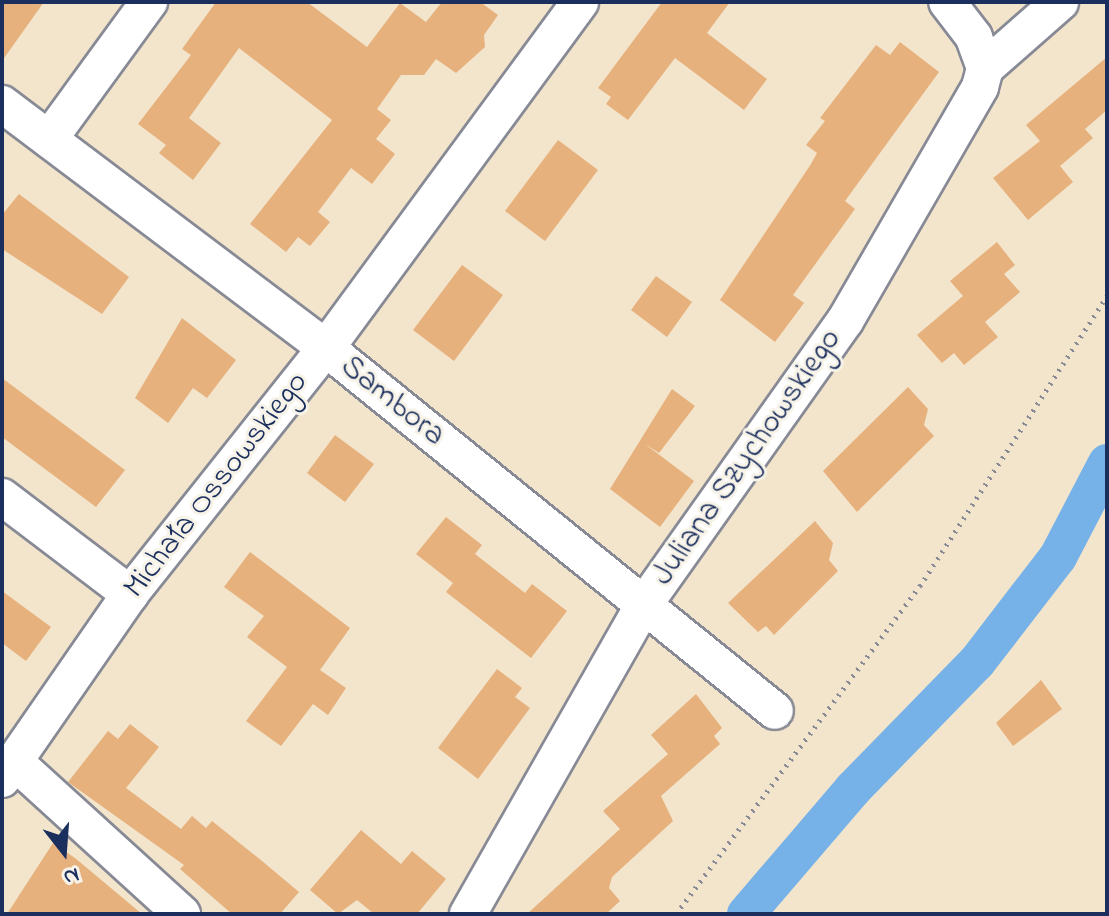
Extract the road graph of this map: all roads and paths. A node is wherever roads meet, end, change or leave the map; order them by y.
1 (149, 2) edge
2 (580, 2) edge
3 (947, 2) edge
4 (1060, 2) edge
5 (985, 68) junction
6 (2, 104) edge
7 (49, 139) junction
8 (1107, 296) edge
9 (326, 348) junction
10 (2, 497) edge
11 (130, 594) junction
12 (643, 606) junction
13 (775, 711) dead end
14 (8, 770) edge
15 (182, 914) edge
16 (468, 914) edge
17 (676, 914) edge

1 - 7 street
2 - 9 street, Michała Ossowskiego
3 - 5 street
4 - 5 street, Juliana Szychowskiego
5 - 12 street, Juliana Szychowskiego
6 - 7 street, Sambora
7 - 9 street, Sambora
8 - 17 path
9 - 11 street, Michała Ossowskiego
9 - 12 street, Sambora
10 - 11 street
11 - 14 street, Michała Ossowskiego
12 - 13 street, Sambora
12 - 16 street, Juliana Szychowskiego
14 - 15 street

